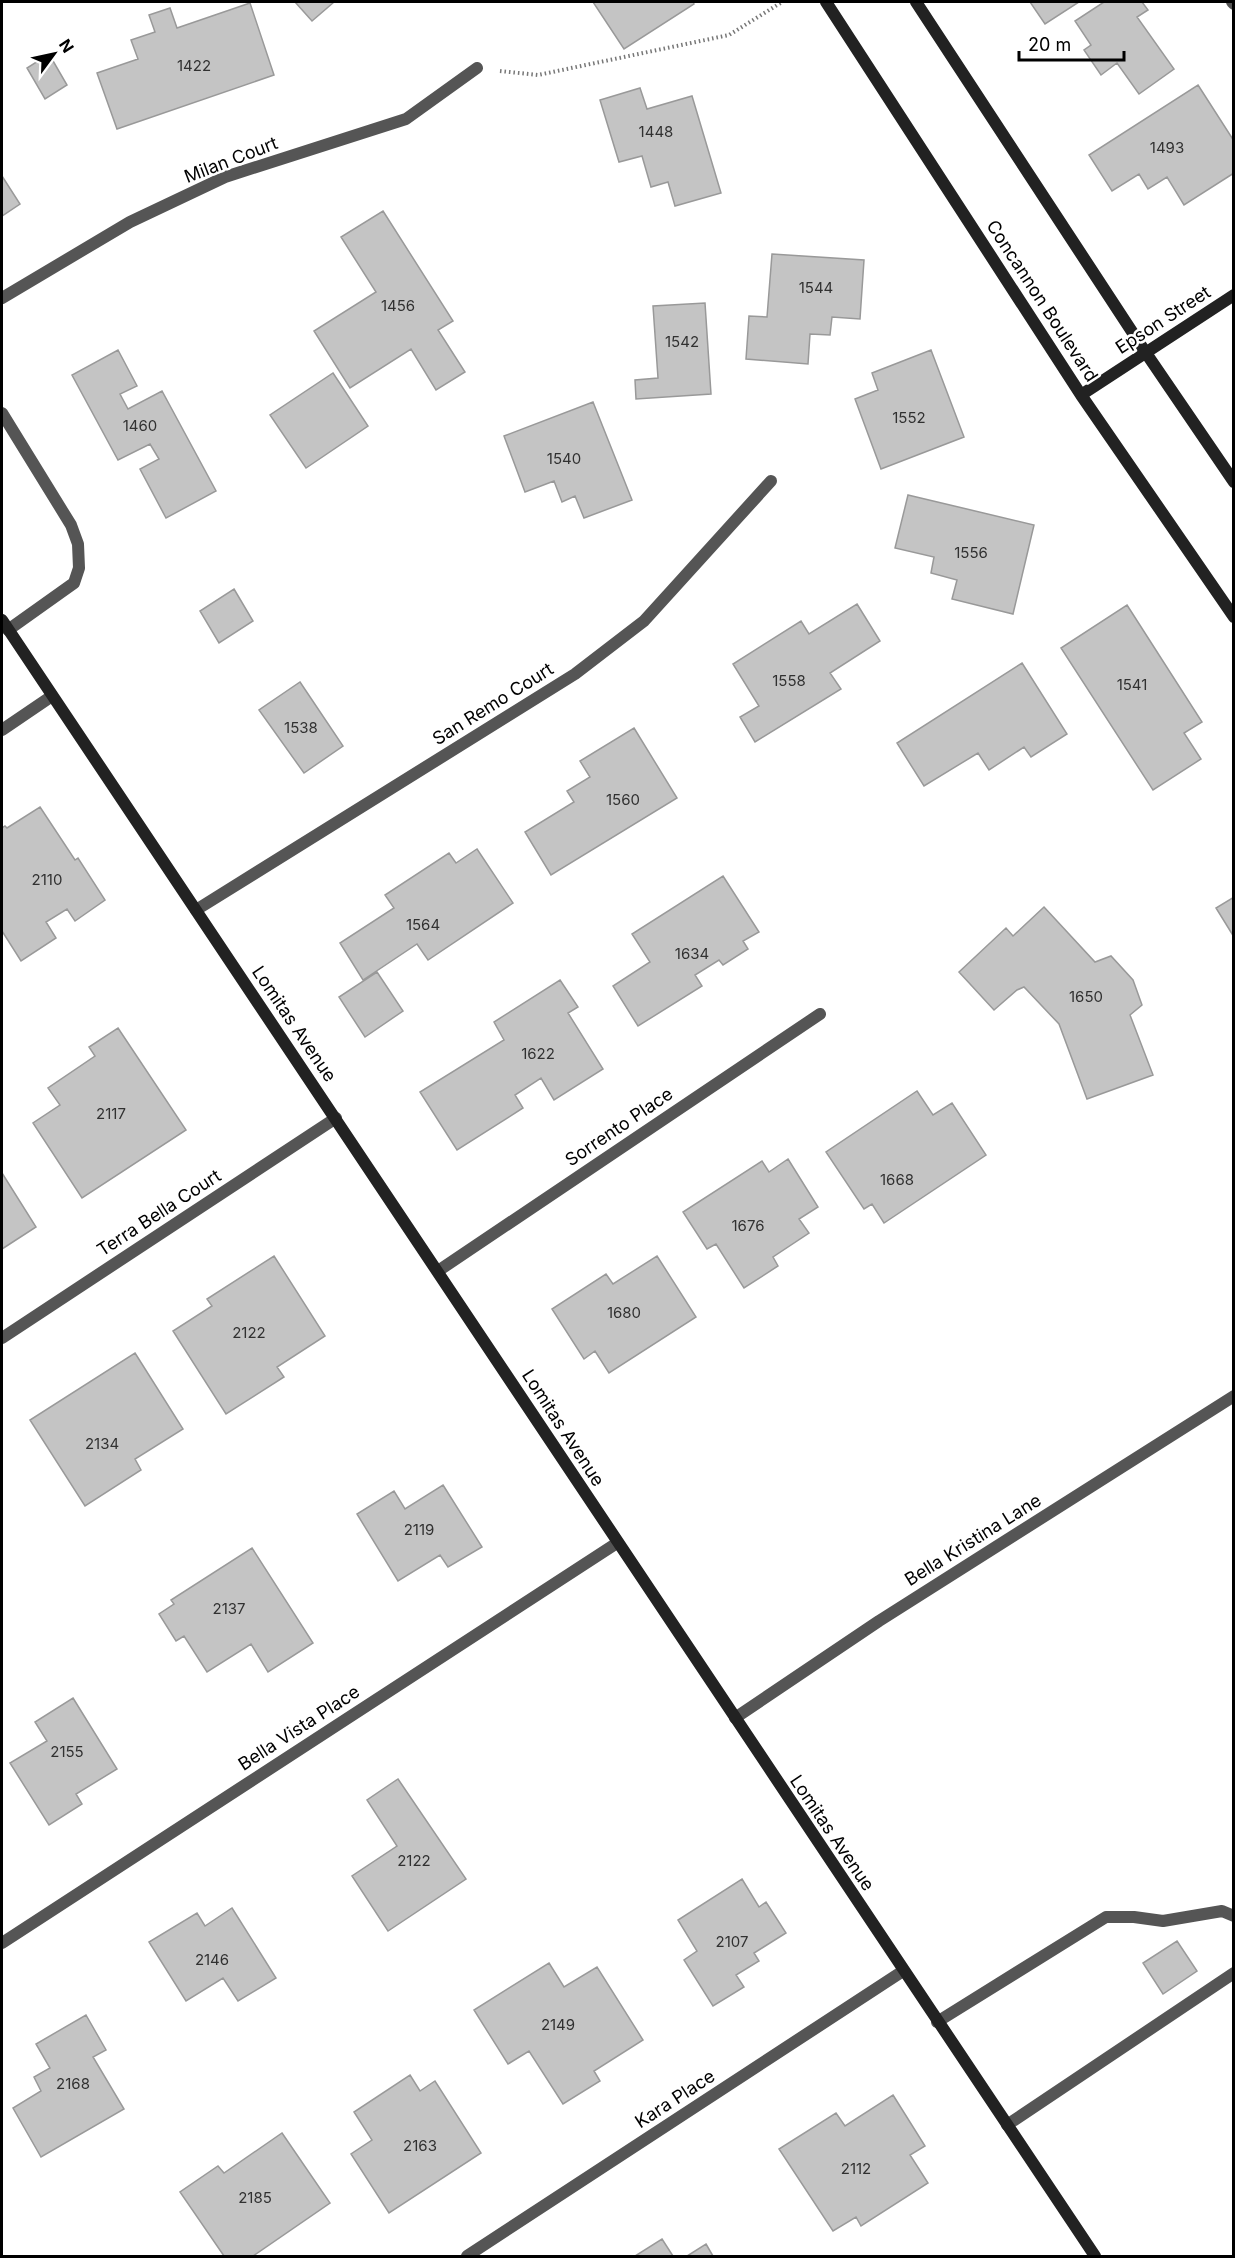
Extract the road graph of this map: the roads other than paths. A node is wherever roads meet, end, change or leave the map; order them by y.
1 (826, 2) edge
2 (916, 2) edge
3 (477, 68) road end
4 (1233, 295) edge
5 (2, 298) edge
6 (1146, 353) junction
7 (1081, 395) junction
8 (2, 413) edge
9 (771, 481) dead end
10 (1233, 482) edge
11 (1233, 617) edge
12 (5, 625) edge
13 (52, 696) junction
14 (2, 730) edge
15 (196, 910) junction
16 (820, 1014) dead end
17 (336, 1118) junction
18 (438, 1271) junction
19 (2, 1338) edge
20 (1233, 1396) edge
21 (617, 1543) junction
22 (735, 1718) junction
23 (1233, 1916) edge
24 (2, 1944) edge
25 (903, 1971) junction
26 (1233, 1973) edge
27 (937, 2022) junction
28 (1007, 2126) junction
29 (466, 2256) edge
30 (1095, 2256) edge

1 - 7 street, Concannon Boulevard
2 - 6 street
3 - 5 street, Milan Court
4 - 6 street, Epson Street
6 - 7 street, Epson Street
6 - 10 street
7 - 11 street, Concannon Boulevard
8 - 12 street
9 - 15 street, San Remo Court
12 - 13 street, Lomitas Avenue
13 - 14 street
13 - 15 street, Lomitas Avenue
15 - 17 street, Lomitas Avenue
16 - 18 street, Sorrento Place
17 - 18 street, Lomitas Avenue
17 - 19 street, Terra Bella Court
18 - 21 street, Lomitas Avenue
20 - 22 street, Bella Kristina Lane
21 - 22 street, Lomitas Avenue
21 - 24 street, Bella Vista Place
22 - 25 street, Lomitas Avenue
23 - 27 street
25 - 27 street, Lomitas Avenue
25 - 29 street, Kara Place
26 - 28 street
27 - 28 street, Lomitas Avenue
28 - 30 street, Lomitas Avenue

